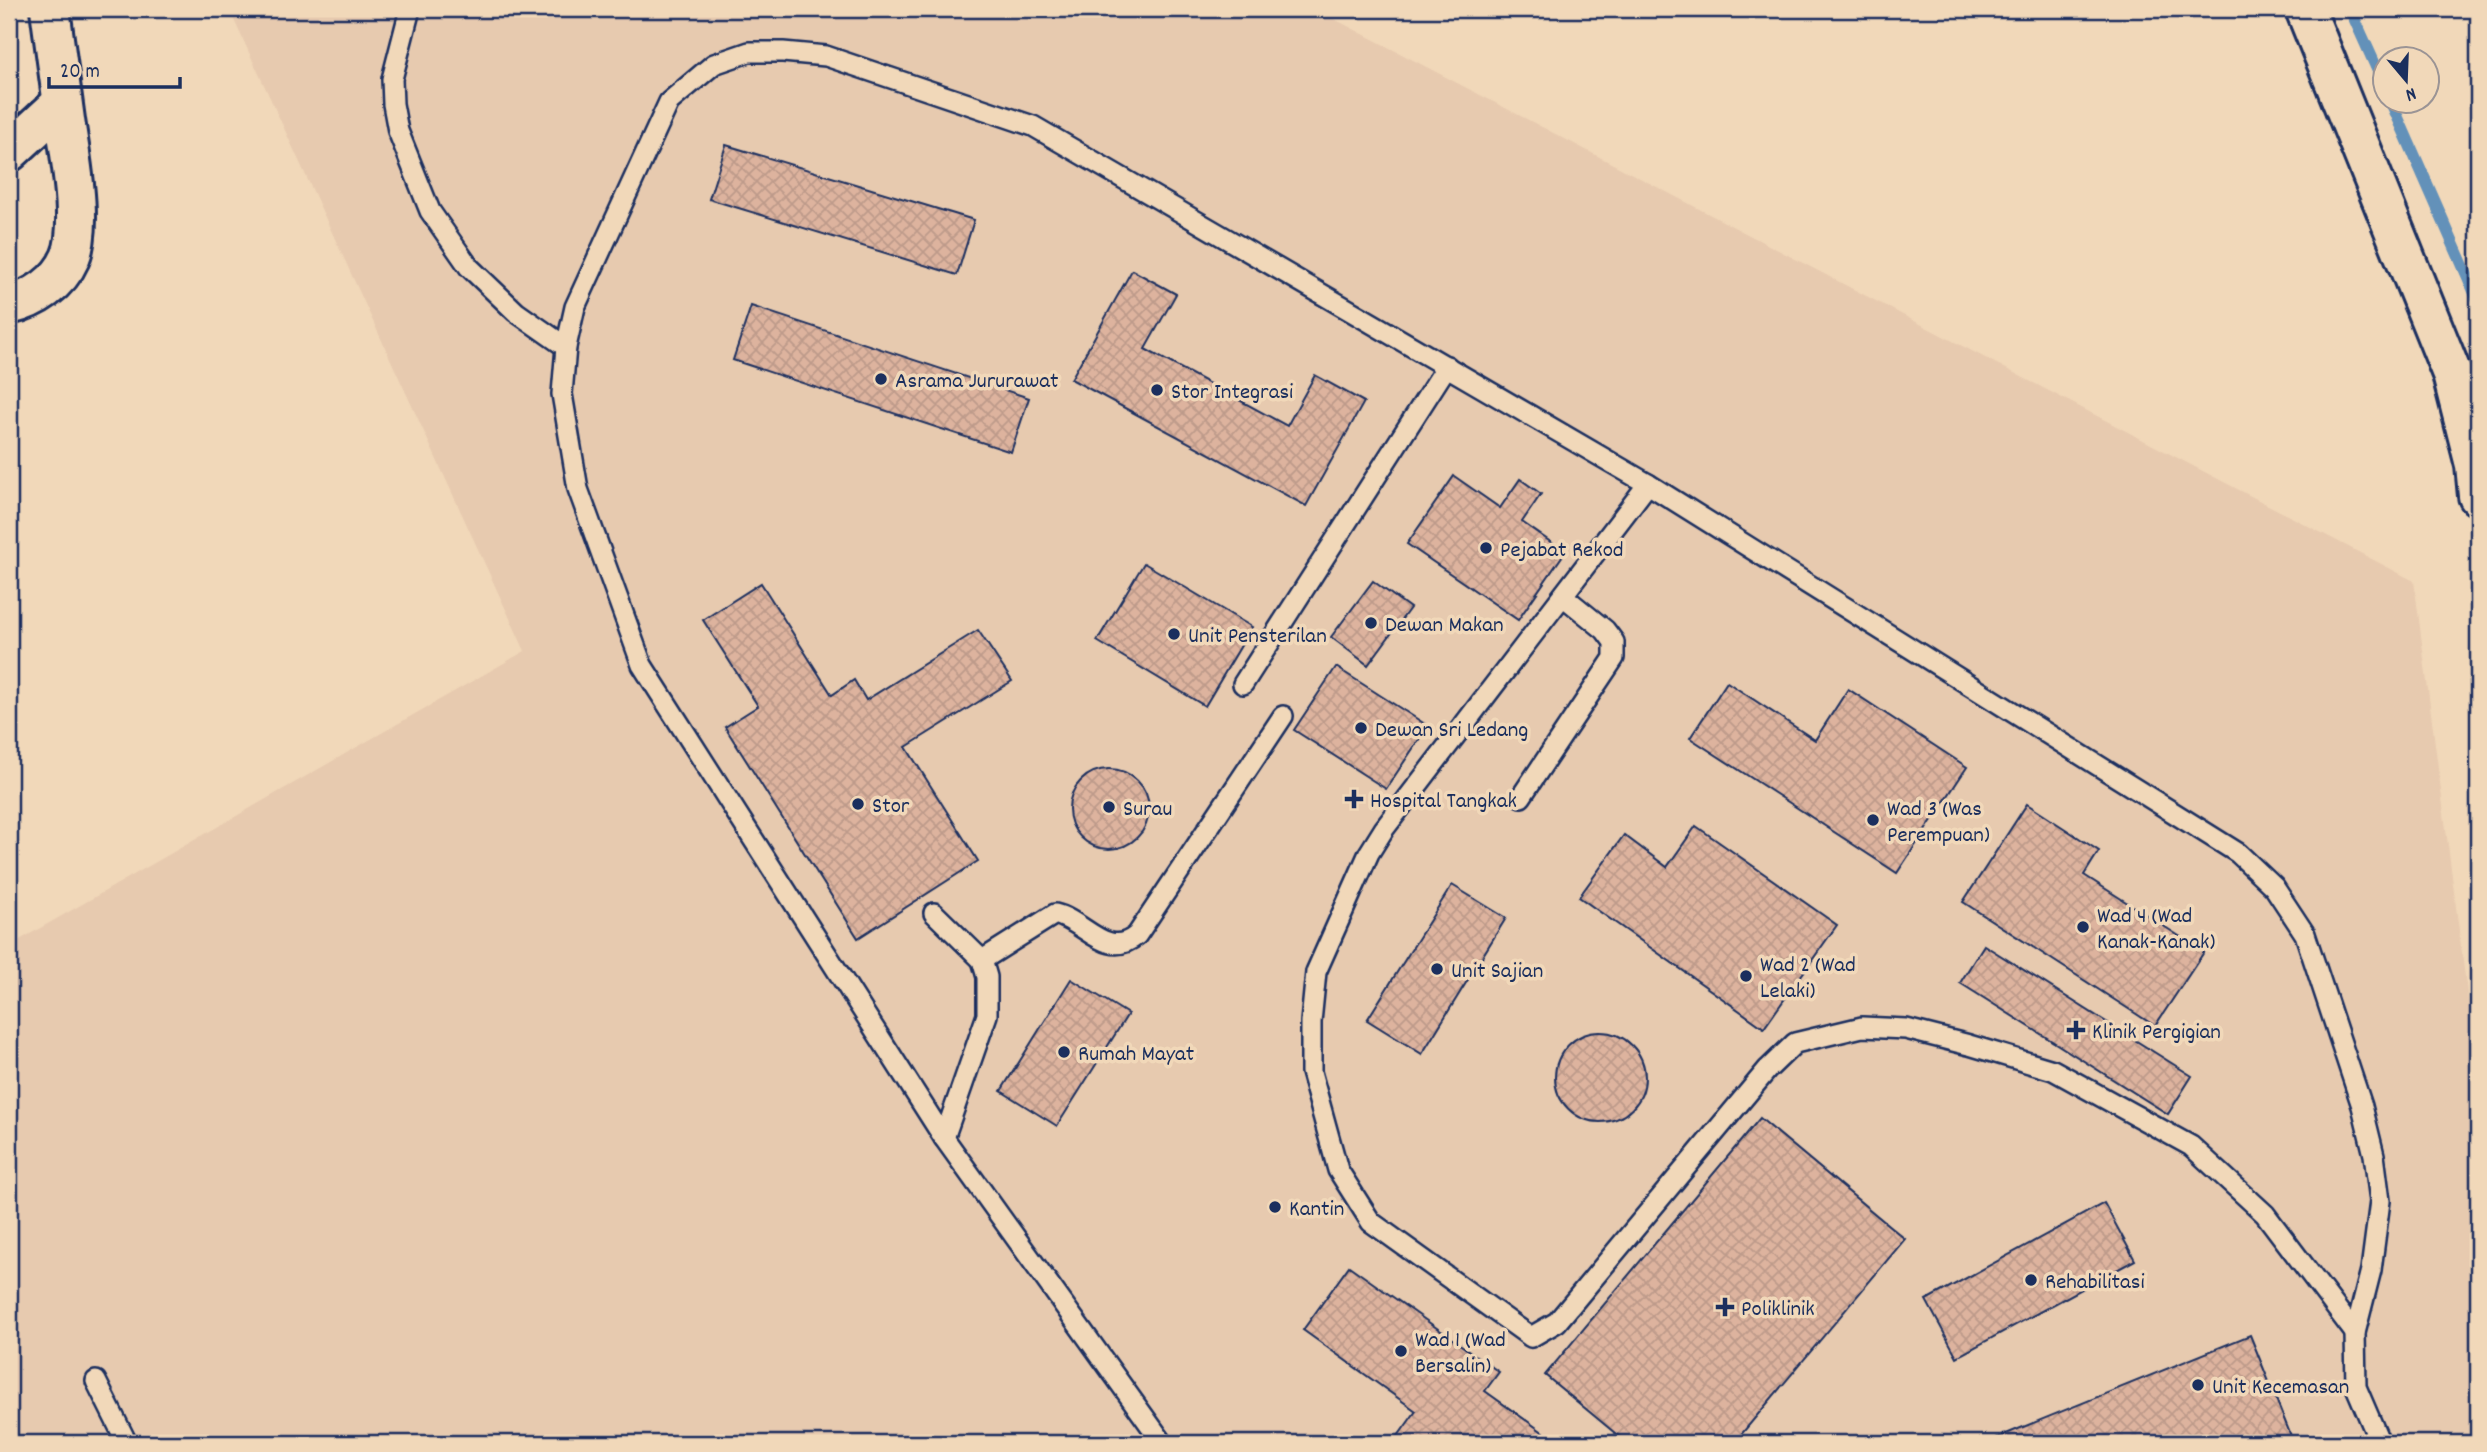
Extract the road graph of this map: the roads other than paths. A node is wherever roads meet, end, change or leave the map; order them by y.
1 (50, 9) edge
2 (410, 9) edge
3 (2305, 9) edge
4 (62, 103) junction
5 (9, 152) edge
6 (9, 305) edge
7 (566, 347) junction
8 (1447, 366) junction
9 (1648, 484) junction
10 (2478, 496) edge
11 (1563, 596) junction
12 (1243, 684) dead end
13 (1283, 716) dead end
14 (1521, 797) dead end
15 (934, 913) dead end
16 (982, 960) junction
17 (944, 1138) junction
18 (2356, 1333) junction
19 (96, 1381) dead end
20 (127, 1443) edge
21 (1163, 1443) edge
22 (2380, 1443) edge

1 - 4 street
2 - 7 lane
3 - 10 street
4 - 5 street
4 - 6 street
7 - 8 lane
7 - 17 lane
8 - 9 lane
8 - 12 lane
9 - 11 lane
9 - 18 lane
11 - 14 lane
11 - 18 lane
13 - 16 lane
15 - 16 lane
16 - 17 lane
17 - 21 lane
18 - 22 lane
19 - 20 lane

